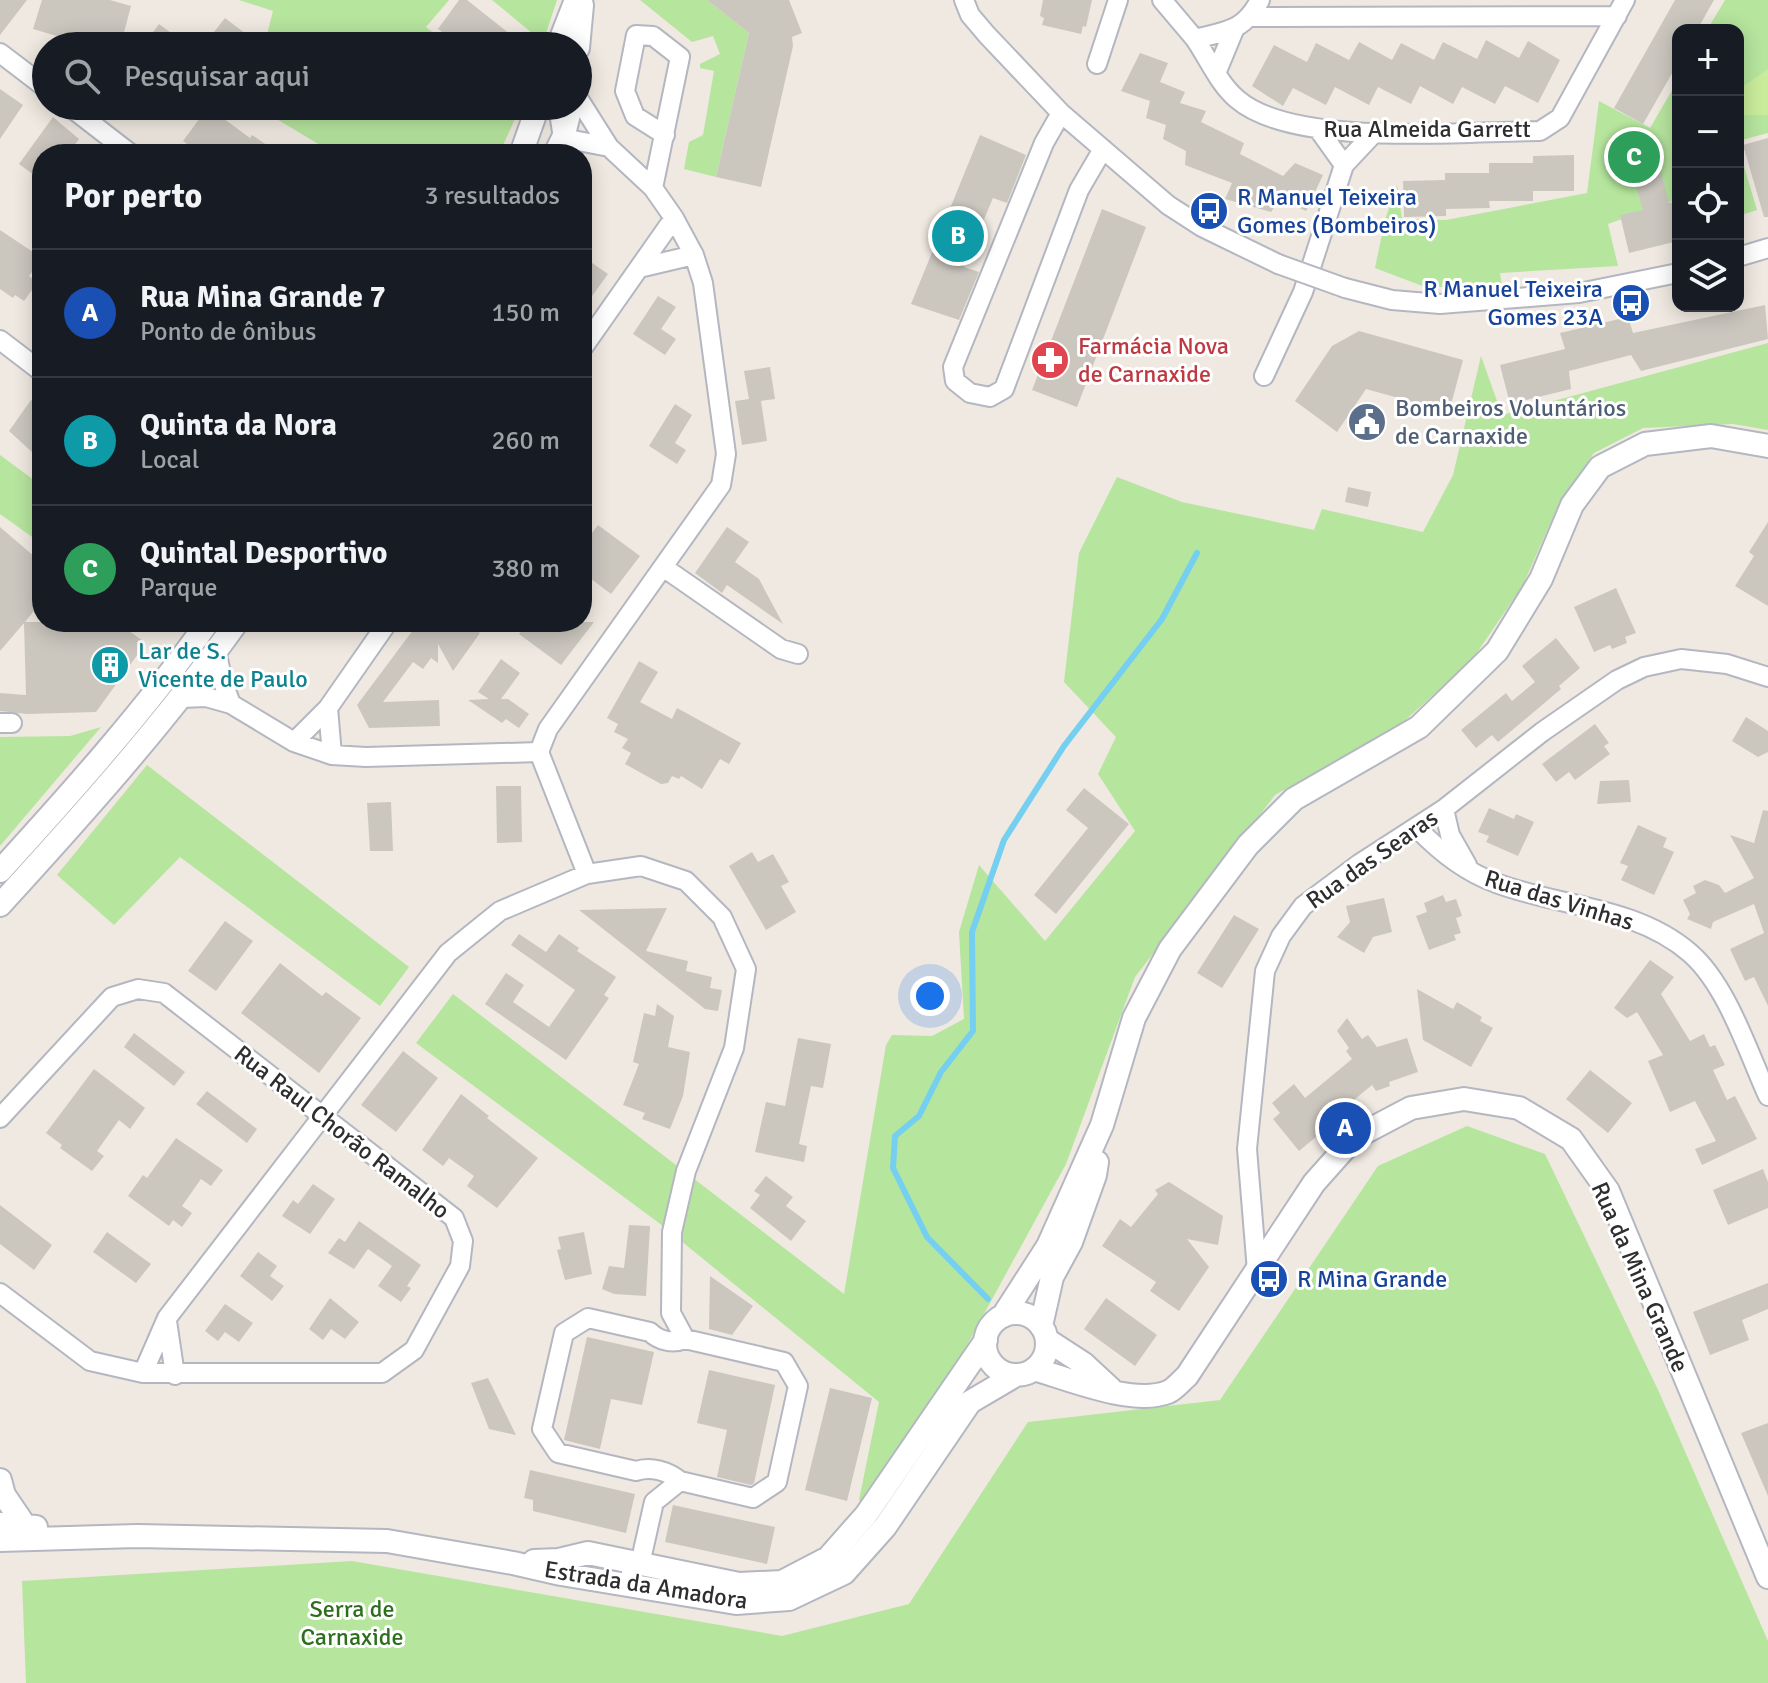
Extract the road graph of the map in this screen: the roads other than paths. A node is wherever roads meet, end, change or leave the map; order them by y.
1 (579, 0) edge
2 (964, 0) edge
3 (1118, 0) edge
4 (1162, 0) edge
5 (1256, 8) edge
6 (1292, 8) edge
7 (1621, 8) edge
8 (1234, 30) junction
9 (564, 32) edge
10 (578, 32) edge
11 (1195, 39) junction
12 (0, 53) edge
13 (1097, 64) dead end
14 (1217, 71) junction
15 (32, 77) edge
16 (1061, 113) junction
17 (87, 120) edge
18 (533, 120) edge
19 (558, 120) edge
20 (567, 120) edge
21 (592, 120) edge
22 (1319, 130) junction
23 (1375, 132) junction
24 (665, 135) junction
25 (118, 144) edge
26 (525, 144) edge
27 (559, 144) edge
28 (560, 144) edge
29 (592, 147) edge
30 (609, 147) junction
31 (1103, 149) junction
32 (1344, 165) junction
33 (653, 188) junction
34 (674, 218) junction
35 (1768, 248) edge
36 (694, 255) junction
37 (1744, 255) edge
38 (639, 268) junction
39 (1672, 274) edge
40 (592, 335) edge
41 (0, 340) edge
42 (32, 364) edge
43 (1264, 376) dead end
44 (1768, 446) edge
45 (663, 567) junction
46 (201, 632) edge
47 (230, 632) edge
48 (381, 632) edge
49 (216, 650) junction
50 (798, 654) dead end
51 (1768, 677) edge
52 (181, 698) junction
53 (231, 704) junction
54 (328, 708) junction
55 (294, 742) junction
56 (539, 752) junction
57 (332, 755) junction
58 (1444, 809) junction
59 (1417, 828) junction
60 (0, 871) edge
61 (1470, 871) junction
62 (587, 874) junction
63 (0, 905) edge
64 (1768, 1096) edge
65 (323, 1115) junction
66 (0, 1118) edge
67 (1102, 1125) junction
68 (1257, 1271) junction
69 (0, 1293) edge
70 (671, 1313) junction
71 (1003, 1316) junction
72 (167, 1318) junction
73 (650, 1332) junction
74 (1044, 1333) junction
75 (685, 1339) junction
76 (986, 1340) junction
77 (1025, 1372) junction
78 (143, 1373) junction
79 (175, 1375) junction
80 (1115, 1392) junction
81 (636, 1471) junction
82 (0, 1480) edge
83 (680, 1481) junction
84 (654, 1502) junction
85 (0, 1524) edge
86 (25, 1526) junction
87 (137, 1536) junction
88 (0, 1540) edge
89 (513, 1563) junction
90 (640, 1564) junction
91 (1768, 1577) edge
92 (580, 1578) junction
93 (692, 1596) junction

1 - 9 street
1 - 10 street
2 - 16 street
3 - 13 street
4 - 11 street, Rua Almeida Garrett
5 - 6 street
5 - 8 street
6 - 7 street
7 - 23 street, Rua Almeida Garrett
8 - 11 street
8 - 14 street
11 - 14 street, Rua Almeida Garrett
12 - 15 street
14 - 22 street, Rua Almeida Garrett
16 - 31 street
16 - 31 street
17 - 25 street
18 - 26 street
19 - 27 street
20 - 28 street
21 - 30 street
22 - 23 street, Rua Almeida Garrett
22 - 32 street
23 - 32 street
24 - 24 street
24 - 33 street
29 - 30 street
30 - 33 street
31 - 39 street, bridge
32 - 43 street
33 - 34 street
34 - 36 street
34 - 38 street
35 - 37 street
36 - 38 street
36 - 45 street
38 - 40 street
41 - 42 street
44 - 67 street
45 - 50 street
45 - 56 street
46 - 60 street
47 - 49 street
48 - 54 street
49 - 52 street
49 - 53 street
51 - 58 street, Rua das Searas
52 - 53 street
52 - 63 street
53 - 55 street
54 - 55 street
54 - 57 street
55 - 57 street
56 - 57 street
56 - 62 street
58 - 59 street, Rua das Searas
58 - 61 street
59 - 61 street, Rua das Vinhas
59 - 68 street, Rua das Searas
61 - 64 street, Rua das Vinhas
62 - 65 street
62 - 70 street
65 - 66 street, Rua Raul Chorão Ramalho
65 - 72 street
65 - 79 street, Rua Raul Chorão Ramalho
67 - 71 street
67 - 74 street
68 - 80 street, Rua da Mina Grande
68 - 91 street, Rua da Mina Grande
69 - 78 street, Rua Raul Chorão Ramalho
70 - 73 street
70 - 75 street
71 - 74 street
71 - 76 street
72 - 78 street
72 - 79 street
73 - 75 street
73 - 81 street
74 - 77 street
74 - 80 street
75 - 83 street
76 - 77 street
76 - 90 street, Estrada da Amadora
77 - 80 street, Rua da Mina Grande
77 - 93 street, Estrada da Amadora
78 - 79 street, Rua Raul Chorão Ramalho
81 - 83 street
81 - 84 street
82 - 86 street
83 - 84 street
84 - 90 street
85 - 86 street, Estrada da Amadora
86 - 87 street, Estrada da Amadora
87 - 88 street, Estrada da Amadora
87 - 89 street, Estrada da Amadora
89 - 90 street, Estrada da Amadora
89 - 92 street, Estrada da Amadora
90 - 92 street
90 - 93 street
92 - 93 street, Estrada da Amadora

